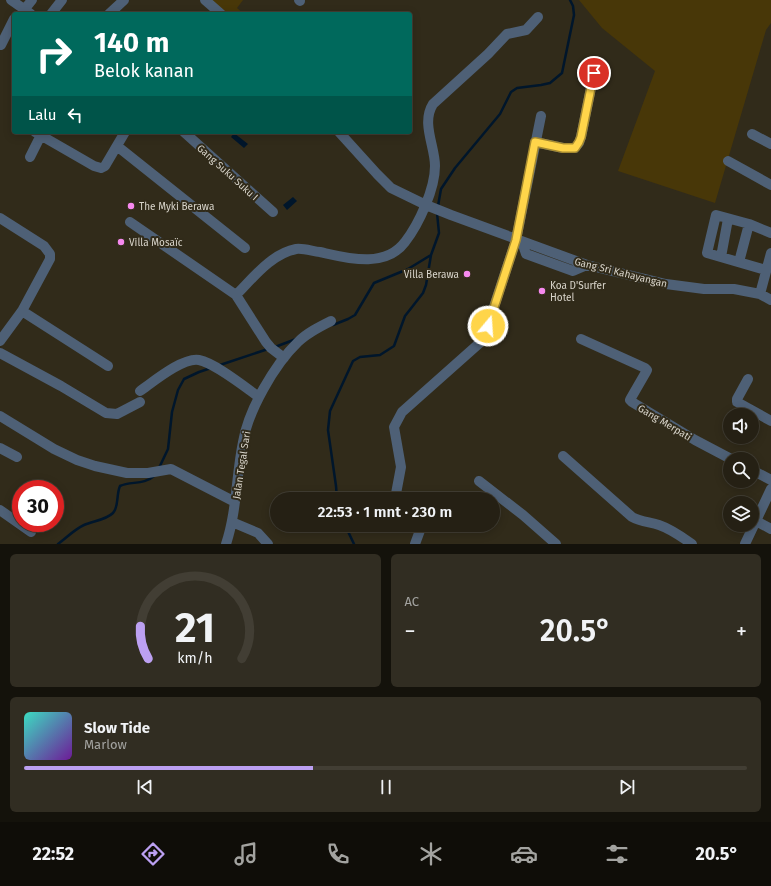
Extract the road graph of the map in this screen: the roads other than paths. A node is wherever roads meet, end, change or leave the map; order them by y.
1 (11, 0) edge
2 (32, 0) edge
3 (62, 0) edge
4 (124, 0) edge
5 (205, 0) edge
6 (23, 11) edge
7 (53, 12) edge
8 (110, 12) edge
9 (219, 12) edge
10 (538, 17) dead end
11 (12, 23) edge
12 (1, 45) dead end
13 (594, 73) dead end
14 (541, 116) dead end
15 (38, 134) edge
16 (124, 134) edge
17 (186, 134) edge
18 (341, 134) edge
19 (752, 134) dead end
20 (535, 142) junction
21 (771, 144) edge
22 (117, 146) junction
23 (30, 157) dead end
24 (728, 161) dead end
25 (771, 185) edge
26 (426, 205) junction
27 (273, 212) dead end
28 (0, 218) edge
29 (728, 219) junction
30 (130, 222) dead end
31 (749, 224) junction
32 (771, 233) edge
33 (519, 241) junction
34 (245, 248) dead end
35 (771, 253) edge
36 (721, 257) junction
37 (739, 262) junction
38 (766, 270) junction
39 (760, 294) junction
40 (236, 295) junction
41 (771, 300) edge
42 (22, 311) junction
43 (330, 321) dead end
44 (581, 339) dead end
45 (0, 341) edge
46 (0, 353) edge
47 (284, 358) junction
48 (108, 366) dead end
49 (748, 379) dead end
50 (259, 397) junction
51 (0, 416) edge
52 (759, 419) edge
53 (771, 421) edge
54 (771, 426) edge
55 (0, 448) edge
56 (723, 455) edge
57 (563, 456) dead end
58 (16, 457) dead end
59 (759, 474) edge
60 (771, 480) edge
61 (479, 481) dead end
62 (771, 490) edge
63 (397, 492) edge
64 (235, 502) junction
65 (0, 510) edge
66 (759, 515) edge
67 (12, 519) edge
68 (232, 522) junction
69 (759, 523) edge
70 (771, 529) edge
71 (419, 532) edge
72 (751, 532) edge
73 (226, 544) edge
74 (268, 544) edge
75 (414, 544) edge
76 (556, 544) edge
77 (692, 544) edge
78 (745, 544) edge

1 - 6 street
2 - 6 street
3 - 7 street
4 - 8 street
5 - 9 street
10 - 26 street
11 - 12 street
13 - 20 street
14 - 20 street
15 - 22 street
15 - 23 street
16 - 22 street
17 - 27 street, Gang Suku Suku I
18 - 26 street, Gang Sri Kahayangan
19 - 21 street
20 - 33 street
22 - 34 street
24 - 25 street
26 - 33 street, Gang Sri Kahayangan
26 - 40 street
28 - 42 street
29 - 31 street
29 - 36 street
29 - 36 street
30 - 40 street
31 - 32 street
31 - 37 street
33 - 39 street, Gang Sri Kahayangan
33 - 63 street
35 - 38 street
36 - 37 street
37 - 38 street
38 - 39 street
39 - 41 street, Gang Sri Kahayangan
40 - 47 street
42 - 45 street
42 - 48 street
43 - 47 street, Jalan Tegal Sari
44 - 56 street, Gang Merpati
46 - 50 street
47 - 50 street, Jalan Tegal Sari
49 - 53 street
50 - 64 street, Jalan Tegal Sari
51 - 64 street
52 - 54 street
55 - 58 street
57 - 77 street
59 - 60 street
61 - 76 street
62 - 66 street
64 - 68 street, Jalan Tegal Sari
65 - 67 street
68 - 73 street, Jalan Tegal Sari
68 - 74 street
69 - 70 street
71 - 75 street
72 - 78 street

